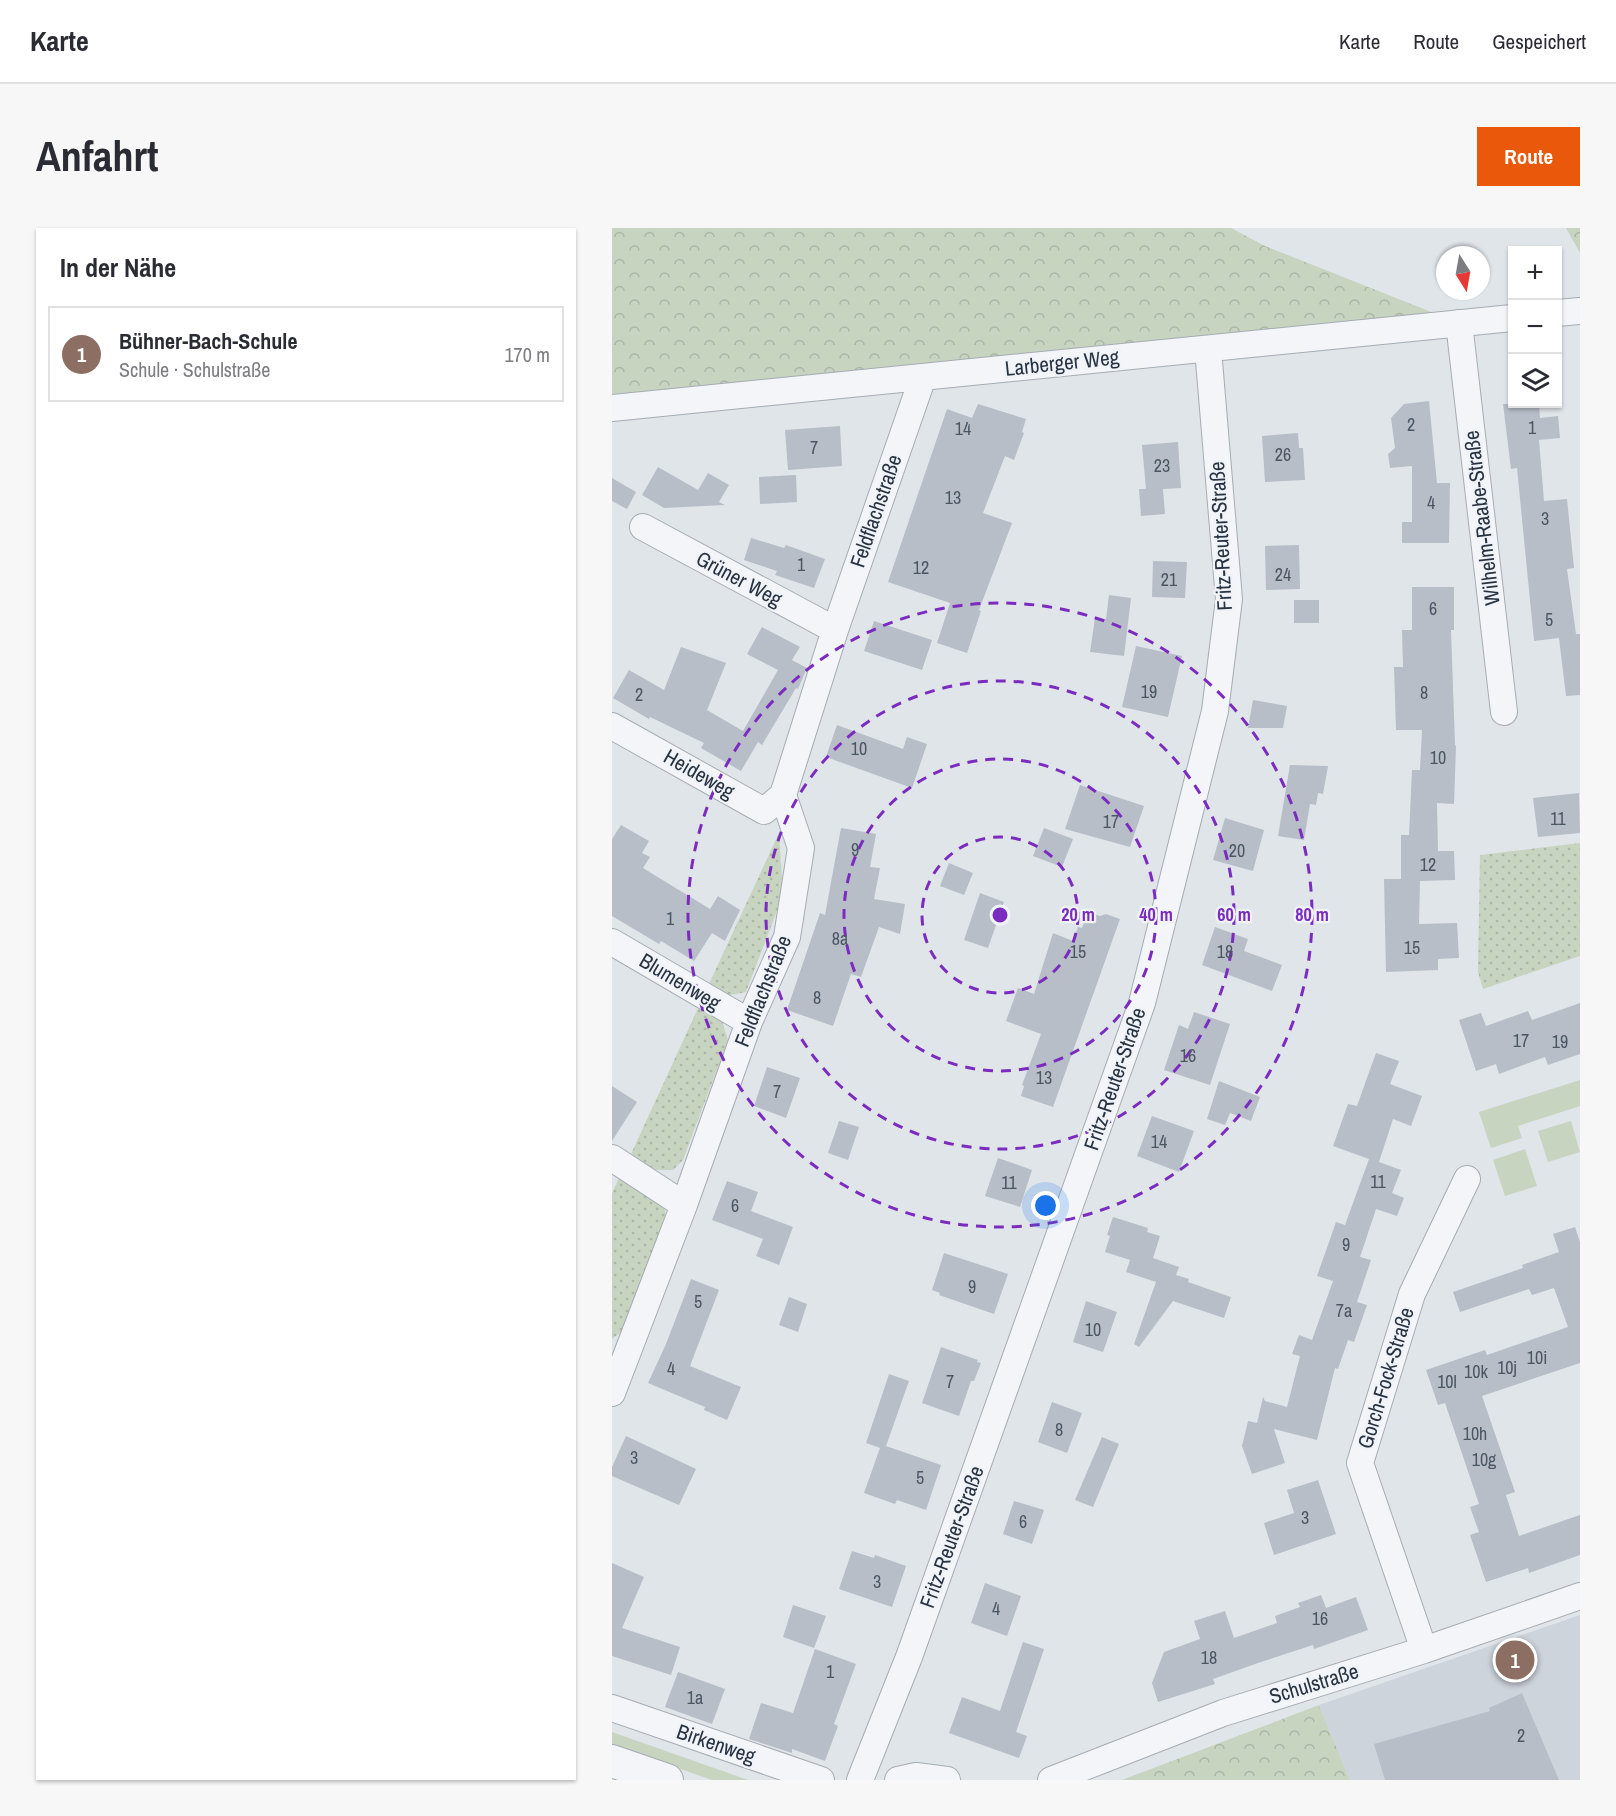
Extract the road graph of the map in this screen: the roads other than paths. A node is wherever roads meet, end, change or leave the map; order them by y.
1 (1580, 311) edge
2 (1562, 313) edge
3 (1508, 318) edge
4 (1459, 323) junction
5 (1208, 349) junction
6 (923, 377) junction
7 (612, 408) edge
8 (644, 527) dead end
9 (835, 630) junction
10 (1504, 712) dead end
11 (612, 726) edge
12 (783, 795) junction
13 (612, 942) edge
14 (749, 1023) junction
15 (612, 1158) edge
16 (1467, 1179) dead end
17 (684, 1205) junction
18 (615, 1376) edge
19 (1580, 1596) edge
20 (1424, 1650) junction
21 (612, 1708) edge
22 (612, 1761) edge
23 (667, 1780) edge
24 (820, 1780) edge
25 (860, 1780) edge
26 (898, 1780) edge
27 (947, 1780) edge
28 (1051, 1780) edge

1 - 2 street
3 - 4 street, Larberger Weg
4 - 5 street, Larberger Weg
4 - 10 street, Wilhelm-Raabe-Straße
5 - 6 street, Larberger Weg
5 - 25 street, Fritz-Reuter-Straße
6 - 7 street, Larberger Weg
6 - 9 street, Feldflachstraße
8 - 9 street, Grüner Weg
9 - 12 street, Feldflachstraße
11 - 12 street, Heideweg
12 - 14 street, Feldflachstraße
13 - 14 street, Blumenweg
14 - 17 street, Feldflachstraße
15 - 17 street
16 - 20 street, Gorch-Fock-Straße
17 - 18 street, Feldflachstraße
19 - 20 street, Schulstraße
20 - 28 street, Schulstraße
21 - 24 street, Birkenweg
22 - 23 street
26 - 27 street

